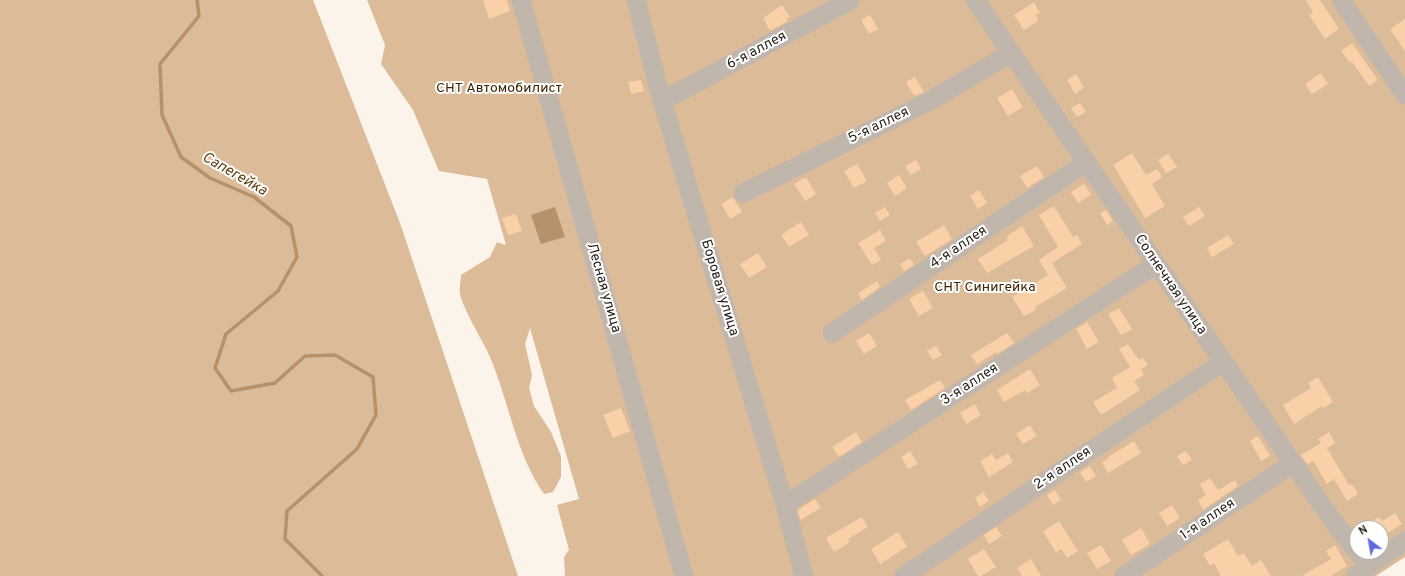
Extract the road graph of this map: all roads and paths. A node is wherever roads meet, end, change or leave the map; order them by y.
1 (521, 0) edge
2 (636, 0) edge
3 (851, 0) edge
4 (975, 0) edge
5 (1341, 0) edge
6 (1011, 53) junction
7 (1405, 95) edge
8 (662, 101) junction
9 (1087, 162) junction
10 (743, 193) dead end
11 (1156, 264) junction
12 (832, 333) dead end
13 (1223, 362) junction
14 (1293, 463) junction
15 (785, 505) junction
16 (1405, 541) edge
17 (1362, 571) edge
18 (684, 576) edge
19 (804, 576) edge
20 (904, 576) edge
21 (1124, 576) edge

1 - 18 street, Лесная улица
2 - 8 street, Боровая улица
3 - 8 street, 6-я аллея
4 - 6 street, Солнечная улица
5 - 7 street
6 - 9 street, Солнечная улица
6 - 10 street, 5-я аллея
8 - 15 street, Боровая улица
9 - 11 street, Солнечная улица
9 - 12 street, 4-я аллея
11 - 13 street, Солнечная улица
11 - 15 street, 3-я аллея
13 - 14 street, Солнечная улица
13 - 20 street, 2-я аллея
14 - 17 street, Солнечная улица
14 - 21 street, 1-я аллея
15 - 19 street, Боровая улица
16 - 17 street

